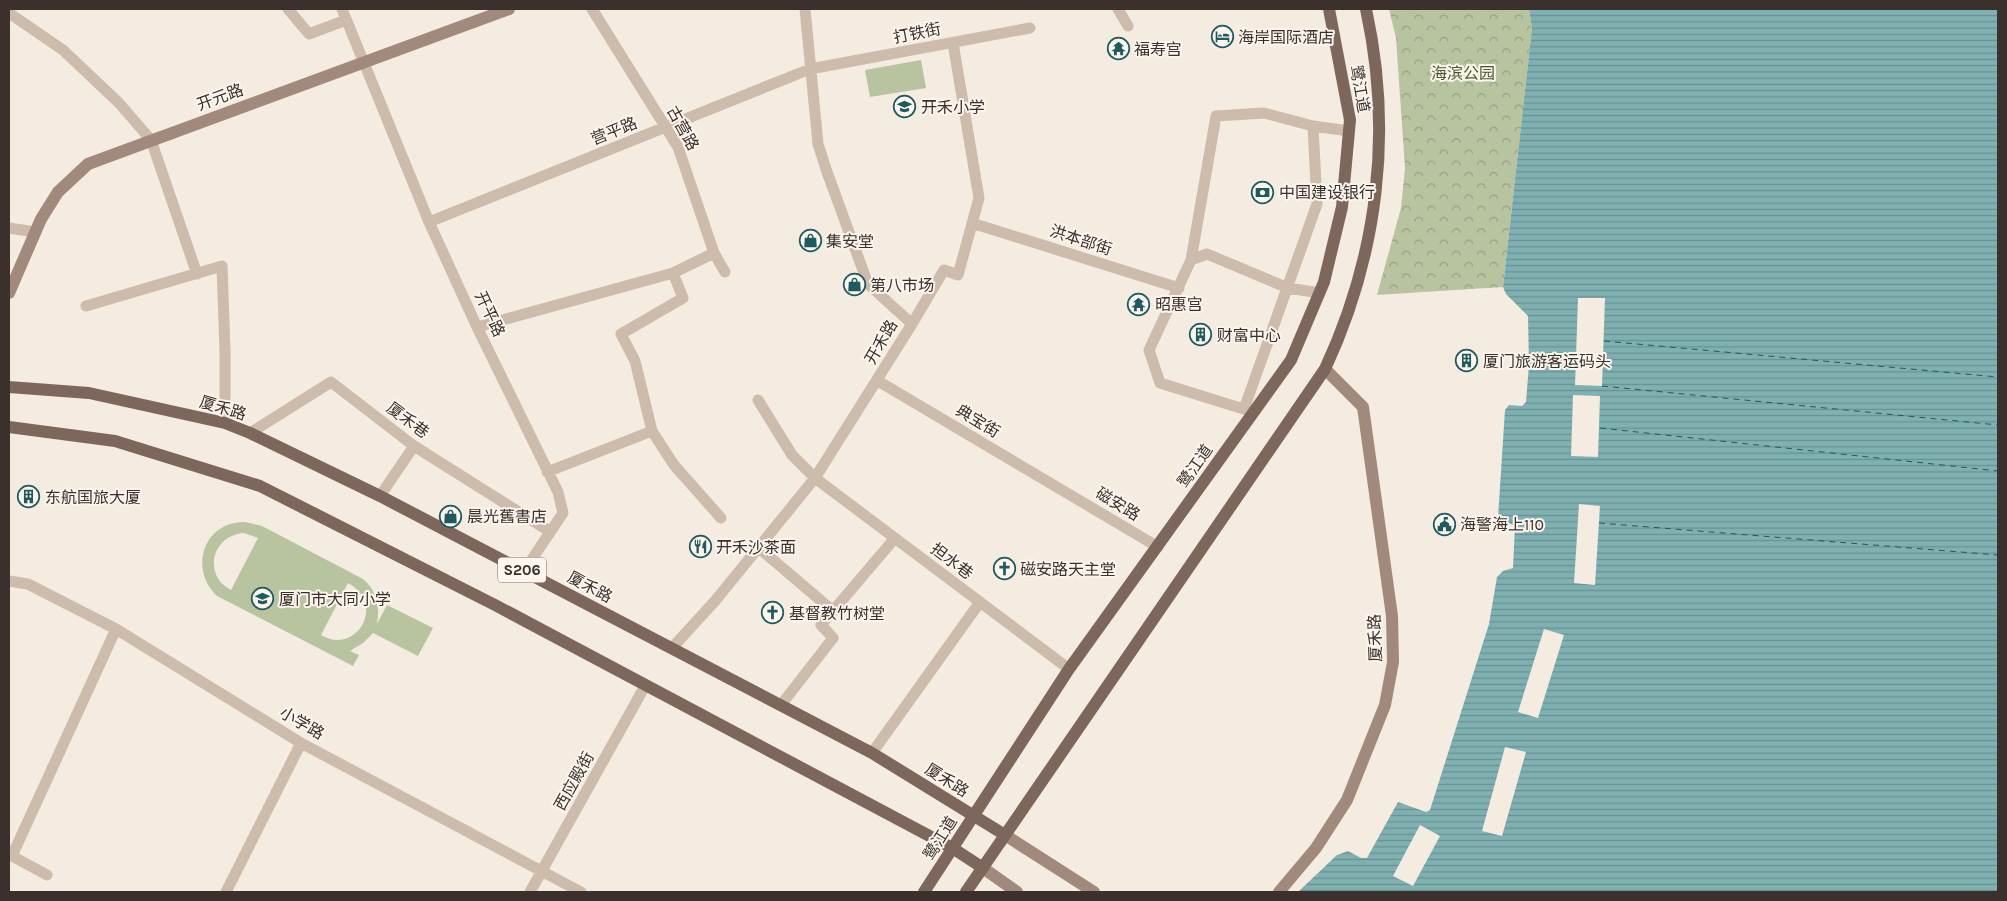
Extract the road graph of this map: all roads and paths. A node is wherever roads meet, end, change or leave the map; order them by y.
1 (288, 9) edge
2 (342, 9) edge
3 (508, 9) edge
4 (592, 9) edge
5 (805, 9) edge
6 (1118, 9) edge
7 (1329, 9) edge
8 (1366, 9) edge
9 (9, 13) edge
10 (346, 20) junction
11 (1128, 26) dead end
12 (1030, 28) dead end
13 (953, 43) junction
14 (362, 62) junction
15 (810, 69) junction
16 (1313, 126) junction
17 (666, 128) junction
18 (1349, 131) junction
19 (151, 140) junction
20 (429, 222) junction
21 (972, 223) junction
22 (9, 228) edge
23 (35, 232) junction
24 (714, 253) junction
25 (1191, 260) junction
26 (725, 272) dead end
27 (673, 273) junction
28 (197, 274) junction
29 (1179, 288) junction
30 (1288, 288) junction
31 (9, 293) edge
32 (1320, 293) junction
33 (86, 306) dead end
34 (912, 324) junction
35 (478, 327) junction
36 (1325, 369) junction
37 (878, 381) junction
38 (9, 387) edge
39 (758, 400) dead end
40 (1249, 410) junction
41 (225, 423) junction
42 (9, 427) edge
43 (652, 430) junction
44 (250, 433) junction
45 (414, 446) junction
46 (547, 472) junction
47 (815, 478) junction
48 (1062, 489) joint
49 (380, 496) junction
50 (721, 518) dead end
51 (549, 531) junction
52 (895, 538) junction
53 (1158, 546) junction
54 (759, 548) junction
55 (524, 571) junction
56 (9, 581) edge
57 (980, 602) junction
58 (833, 611) junction
59 (116, 629) junction
60 (672, 648) junction
61 (1069, 669) junction
62 (645, 686) junction
63 (781, 705) junction
64 (301, 743) junction
65 (872, 753) junction
66 (973, 815) junction
67 (1005, 835) junction
68 (954, 849) junction
69 (982, 868) junction
70 (542, 871) junction
71 (47, 875) dead end
72 (226, 892) edge
73 (530, 892) edge
74 (581, 892) edge
75 (924, 892) edge
76 (966, 892) edge
77 (1017, 892) edge
78 (1094, 892) edge
79 (1279, 892) edge

1 - 10 street
2 - 10 street, 开平路
3 - 14 street, 开元路
4 - 17 street, 古营路
5 - 15 street, 开禾路
6 - 11 street
7 - 18 main road, 鹭江道
8 - 36 main road, 鹭江道
9 - 19 street
10 - 14 street, 开平路
12 - 13 street, 打铁街
13 - 15 street, 打铁街
13 - 21 street
14 - 19 street, 开元路
14 - 20 street, 开平路
15 - 17 street, 营平路
15 - 34 street, 开禾路
16 - 18 street
16 - 25 street
16 - 30 street
17 - 20 street, 营平路
17 - 24 street, 古营路
18 - 32 main road, 鹭江道
19 - 23 street, 开元路
19 - 28 street
20 - 35 street, 开平路
21 - 29 street, 洪本部街
21 - 34 street
22 - 23 street
23 - 31 street, 开元路
24 - 26 street, 古营路
24 - 27 street
25 - 29 street
25 - 30 street
27 - 35 street
27 - 43 street
28 - 33 street
28 - 41 street
29 - 40 street
30 - 32 street
30 - 40 street
32 - 40 main road, 鹭江道
34 - 37 street, 开禾路
35 - 46 street, 开平路
36 - 67 main road, 鹭江道
36 - 79 street, 厦禾路
37 - 47 street, 开禾路
37 - 48 street, 典宝街
38 - 41 main road, 厦禾路 / S206
39 - 47 street, 担水巷
40 - 53 main road, 鹭江道
41 - 44 main road, 厦禾路 / S206
42 - 62 main road, S206
43 - 46 street
43 - 50 street
44 - 45 street, 厦禾巷
44 - 49 main road, 厦禾路 / S206
45 - 49 street
45 - 51 street, 厦禾巷
46 - 51 street, 开平路
47 - 52 street, 担水巷
47 - 54 street, 开禾路
48 - 53 street, 磁安路
49 - 55 main road, 厦禾路 / S206
51 - 55 street, 开平路
52 - 57 street, 担水巷
52 - 58 street
53 - 61 main road, 鹭江道
54 - 58 street
54 - 60 street, 开禾路
55 - 60 main road, 厦禾路 / S206
56 - 59 street, 小学路
57 - 61 street, 担水巷
57 - 65 street
58 - 63 street
59 - 64 street, 小学路
59 - 71 street
60 - 63 main road, 厦禾路 / S206
61 - 66 main road, 鹭江道
62 - 68 main road, S206
62 - 70 street, 西应殿街
63 - 65 main road, 厦禾路 / S206
64 - 70 street, 小学路
64 - 72 street
65 - 66 main road, 厦禾路 / S206
66 - 67 main road, 厦禾路 / S206
66 - 68 main road, 鹭江道
67 - 69 main road, 鹭江道
67 - 78 street, 厦禾路 / S206
68 - 69 main road, S206
68 - 75 main road, 鹭江道
69 - 76 main road, 鹭江道
69 - 77 street, S206
70 - 73 street, 西应殿街
70 - 74 street, 小学路

